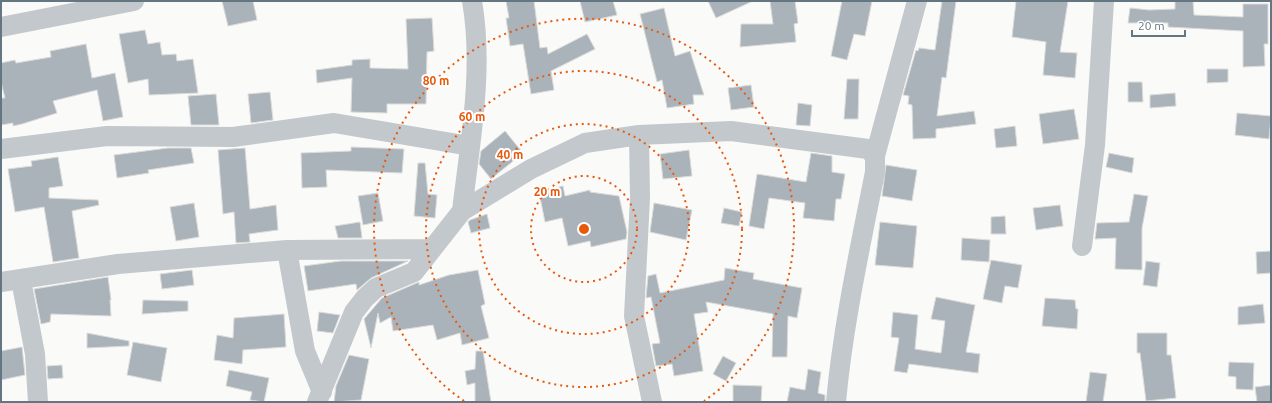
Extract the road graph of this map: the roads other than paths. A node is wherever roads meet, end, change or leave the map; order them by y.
1 (134, 1) edge
2 (472, 1) edge
3 (917, 1) edge
4 (1104, 1) edge
5 (1, 27) edge
6 (639, 135) junction
7 (470, 146) junction
8 (1, 149) edge
9 (875, 156) junction
10 (462, 211) junction
11 (1082, 246) dead end
12 (431, 249) junction
13 (287, 250) junction
14 (21, 280) junction
15 (1, 282) edge
16 (320, 397) edge
17 (38, 402) edge
18 (652, 402) edge
19 (836, 402) edge

1 - 5 street
2 - 7 street
3 - 9 street
4 - 11 street
6 - 9 street
6 - 10 street
6 - 18 street
7 - 8 street
7 - 10 street
9 - 19 street
10 - 12 street
12 - 13 street
12 - 16 street
13 - 14 street
13 - 16 street
14 - 15 street
14 - 17 street

